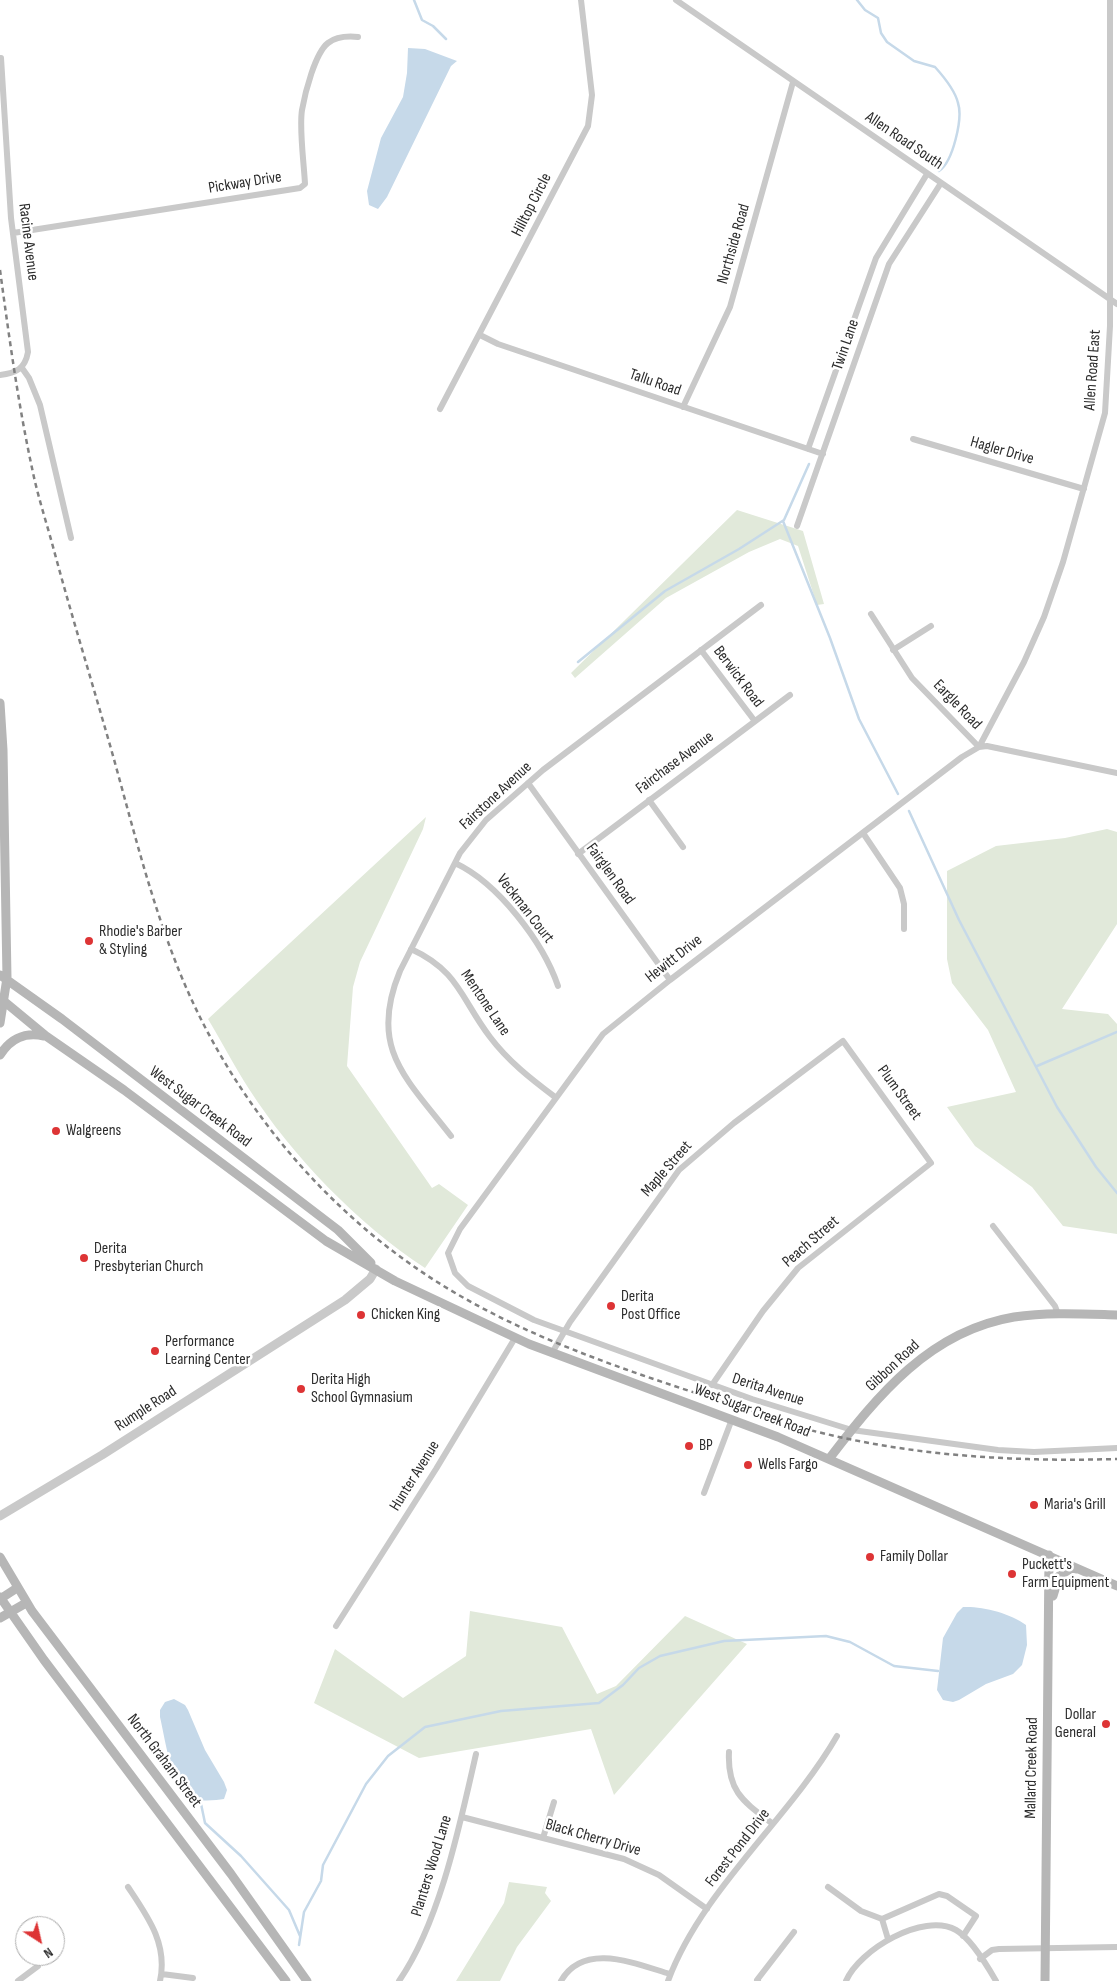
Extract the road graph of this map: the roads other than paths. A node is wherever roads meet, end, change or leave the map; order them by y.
1 (581, 0) edge
2 (676, 0) edge
3 (1110, 0) edge
4 (358, 37) dead end
5 (1, 58) edge
6 (793, 82) junction
7 (927, 174) junction
8 (941, 183) junction
9 (13, 233) junction
10 (1110, 299) junction
11 (1117, 304) edge
12 (480, 335) junction
13 (22, 368) junction
14 (0, 375) edge
15 (683, 407) junction
16 (440, 409) dead end
17 (912, 439) dead end
18 (808, 449) junction
19 (823, 454) junction
20 (1084, 489) junction
21 (797, 526) dead end
22 (71, 538) dead end
23 (761, 605) dead end
24 (871, 614) dead end
25 (931, 626) dead end
26 (701, 650) junction
27 (893, 650) junction
28 (790, 695) dead end
29 (0, 703) edge
30 (754, 720) junction
31 (979, 747) junction
32 (2, 748) edge
33 (1117, 773) edge
34 (528, 783) junction
35 (649, 800) junction
36 (0, 812) edge
37 (3, 827) junction
38 (863, 833) junction
39 (683, 847) dead end
40 (578, 854) junction
41 (455, 863) junction
42 (904, 929) dead end
43 (411, 950) junction
44 (3, 977) edge
45 (670, 980) junction
46 (558, 986) dead end
47 (2, 999) edge
48 (0, 1023) edge
49 (46, 1036) junction
50 (843, 1041) joint
51 (0, 1055) edge
52 (555, 1097) junction
53 (451, 1136) dead end
54 (203, 1150) junction
55 (931, 1163) joint
56 (253, 1166) junction
57 (993, 1226) dead end
58 (448, 1253) joint
59 (376, 1269) junction
60 (1058, 1314) junction
61 (1117, 1316) edge
62 (563, 1332) junction
63 (515, 1338) junction
64 (552, 1354) junction
65 (712, 1385) junction
66 (732, 1419) junction
67 (852, 1430) junction
68 (1117, 1448) edge
69 (829, 1459) junction
70 (704, 1493) dead end
71 (0, 1516) edge
72 (1049, 1555) junction
73 (0, 1557) edge
74 (1080, 1569) junction
75 (1117, 1586) edge
76 (17, 1588) junction
77 (0, 1598) edge
78 (26, 1603) junction
79 (10, 1612) junction
80 (0, 1618) edge
81 (336, 1626) dead end
82 (1049, 1671) junction
83 (837, 1736) dead end
84 (730, 1752) dead end
85 (476, 1754) dead end
86 (554, 1802) dead end
87 (462, 1816) junction
88 (773, 1824) junction
89 (542, 1838) junction
90 (128, 1887) dead end
91 (828, 1887) dead end
92 (707, 1909) junction
93 (882, 1919) junction
94 (794, 1932) dead end
95 (963, 1936) junction
96 (888, 1940) junction
97 (1045, 1947) junction
98 (1117, 1947) edge
99 (980, 1959) junction
100 (38, 1966) dead end
101 (161, 1977) edge
102 (193, 1978) dead end
103 (669, 1978) edge
104 (18, 1981) edge
105 (286, 1981) edge
106 (307, 1981) edge
107 (399, 1981) edge
108 (561, 1981) edge
109 (758, 1981) edge
110 (846, 1981) edge
111 (996, 1981) edge
112 (1045, 1981) edge

1 - 12 street, Hilltop Circle
2 - 6 street, Allen Road South
3 - 10 street, Allen Road East
4 - 9 street, Pickway Drive
5 - 9 street, Racine Avenue
6 - 7 street, Allen Road South
6 - 15 street, Northside Road
7 - 8 street, Allen Road South
7 - 18 street, Twin Lane
8 - 10 street, Allen Road South
8 - 19 street, Twin Lane
9 - 13 street, Racine Avenue
10 - 11 street, Allen Road South
10 - 20 street, Allen Road East
12 - 15 street, Tallu Road
12 - 16 street, Hilltop Circle
13 - 14 street
13 - 22 street
15 - 18 street, Tallu Road
17 - 20 street, Hagler Drive
18 - 19 street, Tallu Road
19 - 21 street, Twin Lane
20 - 31 street, Allen Road East
23 - 26 street, Fairstone Avenue
24 - 27 street, Eargle Road
25 - 27 street
26 - 30 street, Berwick Road
26 - 34 street, Fairstone Avenue
27 - 31 street, Eargle Road
28 - 30 street, Fairchase Avenue
29 - 32 main road
30 - 35 street, Fairchase Avenue
31 - 33 street, Eargle Road
31 - 38 street, Hewitt Drive
32 - 37 main road
34 - 40 street, Fairglen Road
34 - 41 street, Fairstone Avenue
35 - 39 street
35 - 40 street, Fairchase Avenue
36 - 37 main road
37 - 44 main road
38 - 42 street
38 - 45 street, Hewitt Drive
40 - 45 street, Fairglen Road
41 - 43 street, Fairstone Avenue
41 - 46 street, Veckman Court
43 - 52 street, Mentone Lane
43 - 53 street, Fairstone Avenue
44 - 47 main road
44 - 56 main road, West Sugar Creek Road
45 - 52 street, Hewitt Drive
47 - 48 main road
47 - 49 main road, West Sugar Creek Road
49 - 51 main road
49 - 54 main road, West Sugar Creek Road
50 - 55 street, Plum Street
50 - 62 street, Maple Street
52 - 58 street, Hewitt Drive
54 - 56 main road
54 - 59 main road, West Sugar Creek Road
55 - 65 street, Peach Street
56 - 59 main road, West Sugar Creek Road
57 - 60 street
58 - 62 street, Derita Avenue
59 - 63 main road, West Sugar Creek Road
59 - 71 street, Rumple Road
60 - 61 main road, Gibbon Road
60 - 67 main road, Gibbon Road
62 - 64 street, Maple Street
62 - 65 street, Derita Avenue
63 - 64 main road, West Sugar Creek Road
63 - 81 street, Hunter Avenue
64 - 66 main road, West Sugar Creek Road
65 - 67 street, Derita Avenue
66 - 69 main road, West Sugar Creek Road
66 - 70 street
67 - 68 street, Derita Avenue
67 - 69 main road, Gibbon Road
69 - 72 main road, West Sugar Creek Road
72 - 74 main road, West Sugar Creek Road
72 - 82 main road, Mallard Creek Road
73 - 76 main road, North Graham Street
74 - 75 main road, West Sugar Creek Road
74 - 82 main road
76 - 77 main road
76 - 78 main road, North Graham Street
77 - 79 main road
78 - 79 main road
78 - 106 main road, North Graham Street
79 - 80 main road
79 - 105 main road
82 - 97 main road, Mallard Creek Road
83 - 88 street, Forest Pond Drive
84 - 88 street
85 - 87 street, Planters Wood Lane
86 - 89 street
87 - 89 street, Black Cherry Drive
87 - 107 street, Planters Wood Lane
88 - 92 street, Forest Pond Drive
89 - 92 street, Black Cherry Drive
90 - 101 street
91 - 93 street
92 - 103 street, Forest Pond Drive
93 - 95 street
93 - 96 street
94 - 109 street
95 - 96 street
95 - 99 street
96 - 110 street
97 - 98 street
97 - 99 street
97 - 112 main road, Mallard Creek Road
99 - 111 street
100 - 104 street
101 - 102 street
103 - 108 street

